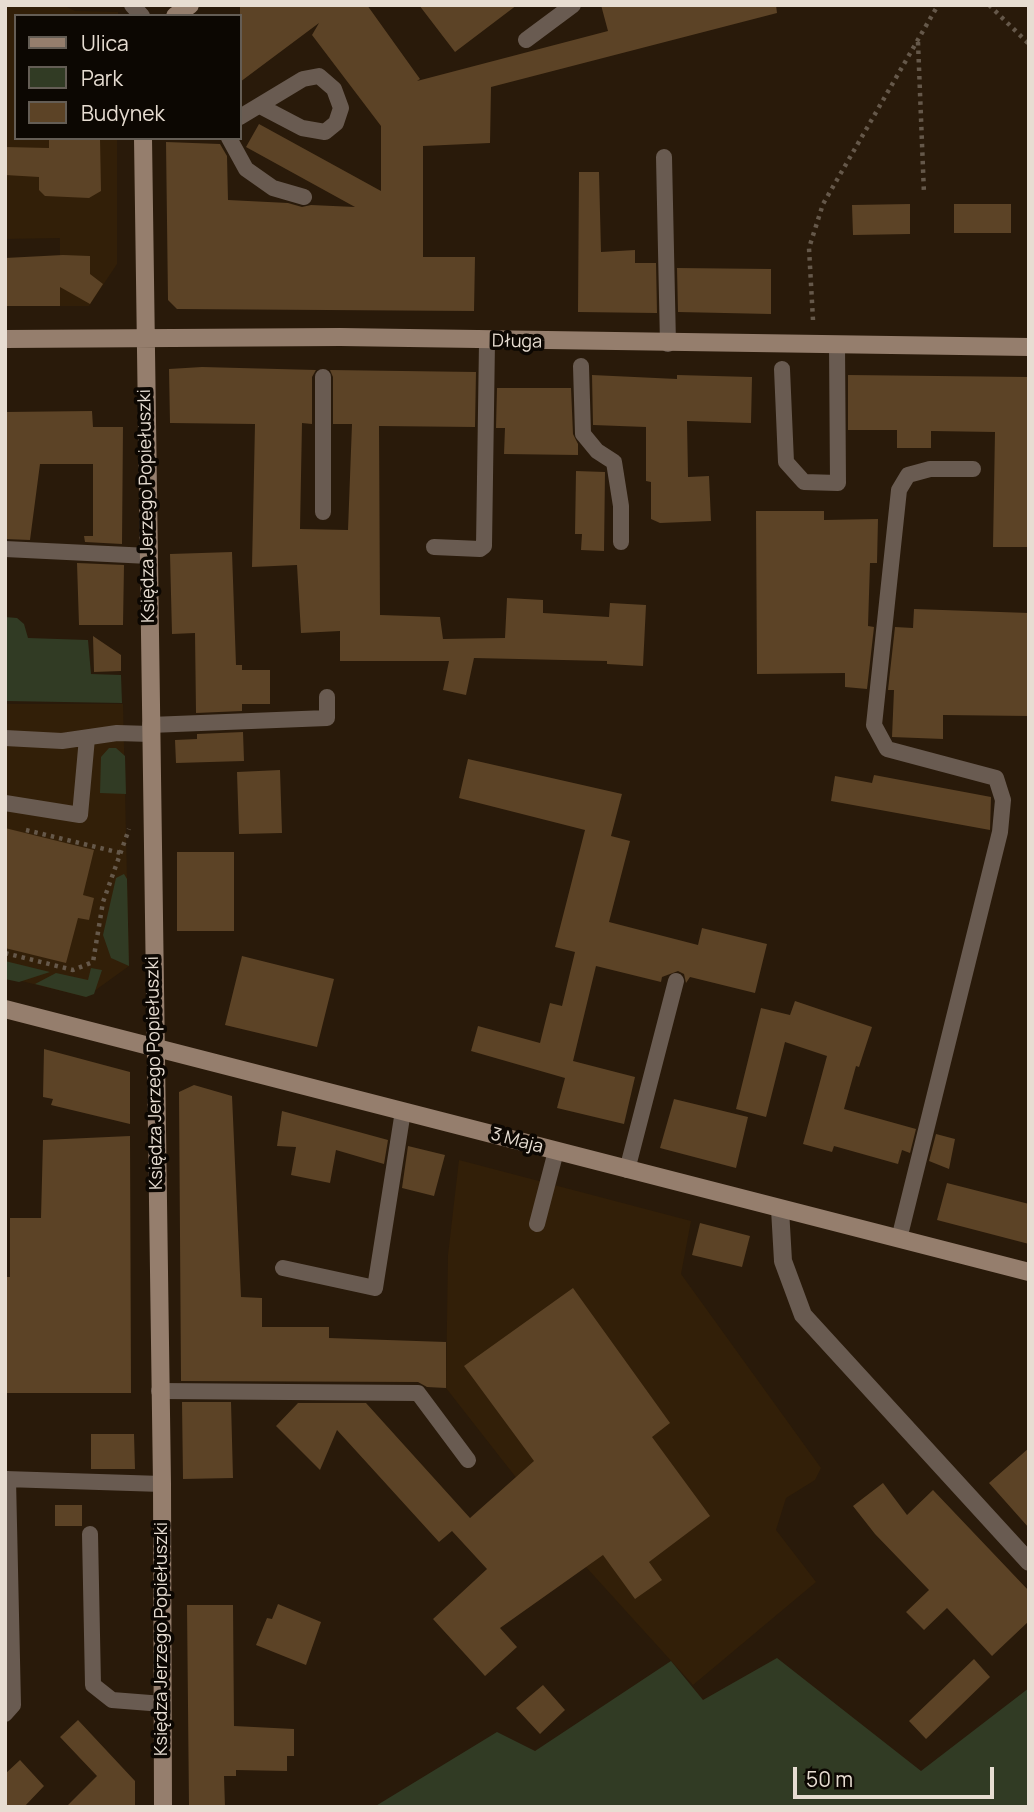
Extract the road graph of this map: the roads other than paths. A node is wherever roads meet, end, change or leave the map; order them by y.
1 (573, 5) edge
2 (526, 40) dead end
3 (260, 106) junction
4 (242, 116) edge
5 (143, 140) edge
6 (230, 140) edge
7 (664, 157) dead end
8 (304, 197) dead end
9 (144, 338) junction
10 (5, 339) edge
11 (487, 342) junction
12 (668, 344) junction
13 (837, 345) junction
14 (1029, 347) edge
15 (581, 366) dead end
16 (782, 369) dead end
17 (323, 377) dead end
18 (973, 469) dead end
19 (323, 513) dead end
20 (621, 542) dead end
21 (434, 547) dead end
22 (5, 549) edge
23 (149, 556) junction
24 (327, 697) dead end
25 (151, 729) junction
26 (5, 738) edge
27 (87, 738) junction
28 (5, 803) edge
29 (677, 981) dead end
30 (5, 1009) edge
31 (155, 1048) junction
32 (402, 1111) junction
33 (556, 1151) junction
34 (627, 1170) junction
35 (780, 1209) junction
36 (537, 1224) dead end
37 (899, 1239) junction
38 (283, 1268) dead end
39 (1029, 1272) edge
40 (159, 1391) junction
41 (468, 1461) dead end
42 (7, 1479) edge
43 (162, 1484) junction
44 (90, 1534) dead end
45 (1029, 1562) edge
46 (163, 1703) junction
47 (5, 1714) edge
48 (163, 1807) edge

1 - 2 lane
3 - 3 lane
3 - 4 lane
5 - 9 street, Księdza Jerzego Popiełuszki
6 - 8 lane
7 - 12 lane
9 - 10 street, Długa
9 - 11 street, Długa
9 - 23 street, Księdza Jerzego Popiełuszki
11 - 12 street, Długa
11 - 21 lane
12 - 13 street, Długa
13 - 14 street, Długa
13 - 16 lane
15 - 20 lane
17 - 19 lane
18 - 37 lane
22 - 23 lane
23 - 25 street, Księdza Jerzego Popiełuszki
24 - 25 lane
25 - 27 lane
25 - 31 street, Księdza Jerzego Popiełuszki
26 - 27 lane
27 - 28 lane
29 - 34 lane
30 - 31 street, 3 Maja
31 - 32 street, 3 Maja
31 - 40 street, Księdza Jerzego Popiełuszki
32 - 33 street, 3 Maja
32 - 38 lane
33 - 34 street, 3 Maja
33 - 36 lane
34 - 35 street, 3 Maja
35 - 37 street, 3 Maja
35 - 45 street
37 - 39 street, 3 Maja
40 - 41 lane
40 - 43 street, Księdza Jerzego Popiełuszki
42 - 43 lane
42 - 47 lane
43 - 46 street, Księdza Jerzego Popiełuszki
44 - 46 lane
46 - 48 street, Księdza Jerzego Popiełuszki

